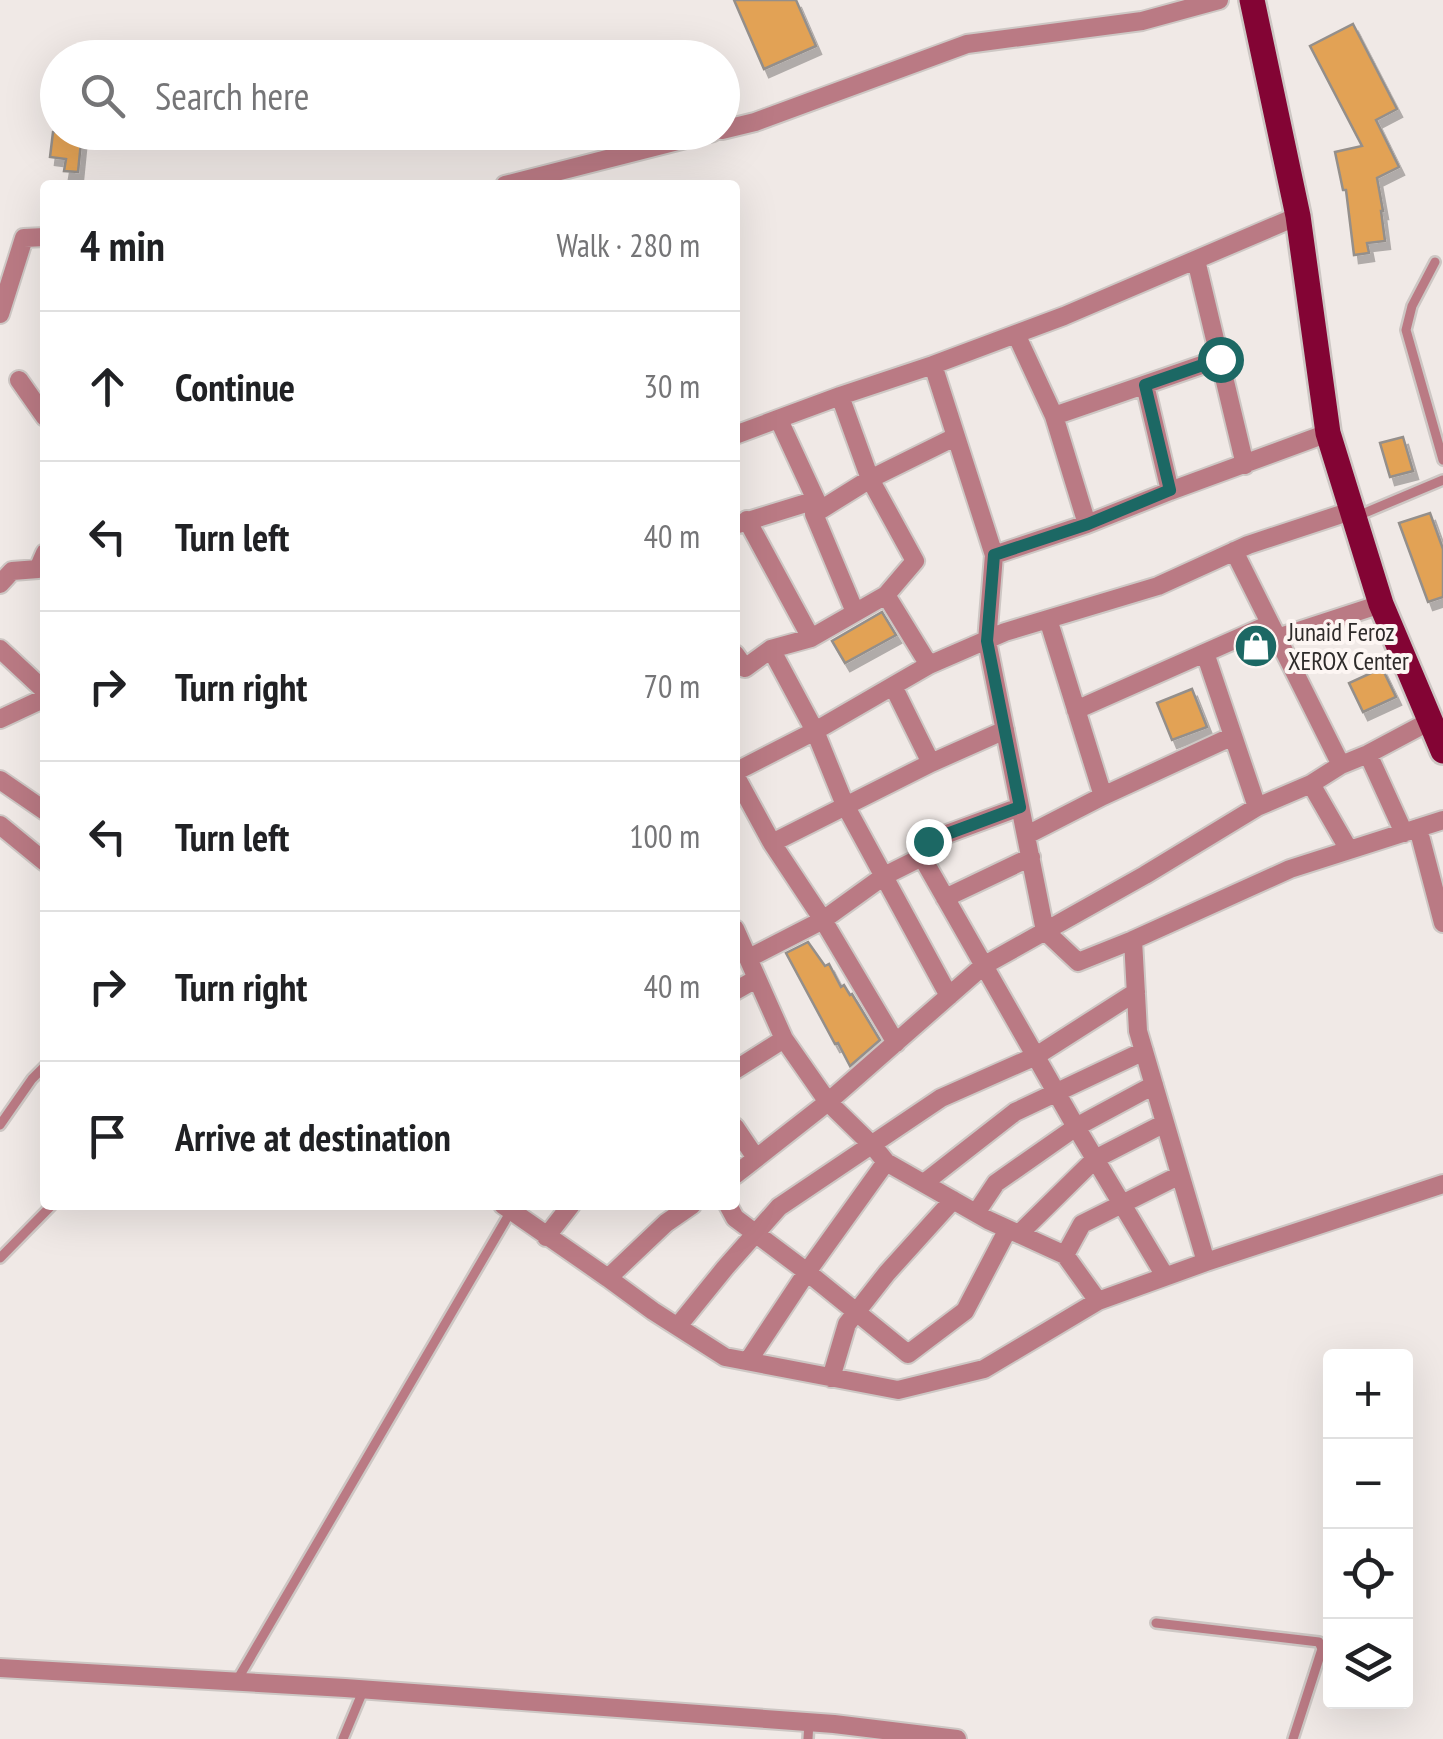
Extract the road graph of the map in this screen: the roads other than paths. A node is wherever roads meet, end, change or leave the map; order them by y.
1 (1218, 0) edge
2 (1259, 3) edge
3 (740, 126) edge
4 (643, 150) edge
5 (526, 180) edge
6 (1298, 216) junction
7 (40, 237) edge
8 (1196, 260) junction
9 (1435, 262) dead end
10 (0, 314) edge
11 (1016, 334) junction
12 (1220, 359) junction
13 (933, 366) junction
14 (19, 380) dead end
15 (1145, 385) junction
16 (840, 396) junction
17 (40, 411) edge
18 (1054, 416) junction
19 (779, 420) junction
20 (740, 432) edge
21 (1328, 433) junction
22 (955, 437) junction
23 (1443, 460) edge
24 (1245, 465) junction
25 (870, 479) junction
26 (1443, 480) edge
27 (1170, 490) junction
28 (815, 507) junction
29 (1352, 515) junction
30 (741, 523) edge
31 (1088, 524) junction
32 (1234, 551) junction
33 (994, 555) junction
34 (40, 566) edge
35 (0, 584) edge
36 (886, 595) junction
37 (1381, 604) junction
38 (855, 612) junction
39 (1048, 619) junction
40 (1273, 631) junction
41 (812, 638) junction
42 (987, 641) junction
43 (0, 649) edge
44 (771, 649) junction
45 (1205, 653) junction
46 (740, 664) edge
47 (929, 665) junction
48 (893, 686) junction
49 (40, 690) edge
50 (40, 698) edge
51 (1076, 710) junction
52 (0, 719) edge
53 (1430, 721) junction
54 (1005, 730) junction
55 (815, 731) junction
56 (1233, 736) junction
57 (1443, 750) edge
58 (1368, 754) junction
59 (931, 763) junction
60 (1341, 764) junction
61 (740, 771) edge
62 (0, 780) edge
63 (740, 783) edge
64 (1311, 784) junction
65 (1104, 796) junction
66 (845, 805) junction
67 (1020, 807) junction
68 (40, 808) edge
69 (1257, 808) junction
70 (1443, 820) edge
71 (0, 826) edge
72 (1411, 831) junction
73 (1026, 835) junction
74 (772, 843) junction
75 (1349, 850) junction
76 (922, 857) junction
77 (1030, 857) junction
78 (40, 858) edge
79 (884, 876) junction
80 (945, 898) junction
81 (823, 920) junction
82 (1443, 923) edge
83 (1046, 931) junction
84 (740, 939) edge
85 (1134, 940) junction
86 (749, 958) junction
87 (983, 966) junction
88 (756, 979) junction
89 (740, 988) edge
90 (1136, 992) junction
91 (949, 996) junction
92 (784, 1038) junction
93 (896, 1043) junction
94 (1144, 1051) junction
95 (1036, 1056) junction
96 (740, 1067) edge
97 (40, 1071) edge
98 (1154, 1085) junction
99 (1056, 1092) junction
100 (828, 1102) junction
101 (1165, 1123) junction
102 (0, 1125) edge
103 (1076, 1127) junction
104 (740, 1134) edge
105 (873, 1146) junction
106 (756, 1158) junction
107 (1095, 1159) junction
108 (886, 1162) junction
109 (740, 1170) edge
110 (1180, 1175) junction
111 (924, 1184) junction
112 (1443, 1184) edge
113 (953, 1200) junction
114 (1121, 1204) junction
115 (47, 1210) edge
116 (506, 1210) edge
117 (510, 1210) edge
118 (567, 1210) edge
119 (684, 1210) edge
120 (730, 1210) edge
121 (976, 1213) junction
122 (1014, 1231) junction
123 (755, 1234) junction
124 (546, 1237) junction
125 (1066, 1255) junction
126 (0, 1258) edge
127 (1206, 1262) junction
128 (806, 1272) junction
129 (1165, 1276) junction
130 (608, 1278) junction
131 (1098, 1301) junction
132 (857, 1313) junction
133 (678, 1326) junction
134 (748, 1361) junction
135 (831, 1378) junction
136 (1156, 1623) dead end
137 (0, 1668) edge
138 (236, 1682) junction
139 (362, 1691) junction
140 (808, 1730) edge
141 (343, 1739) edge
142 (957, 1739) edge
143 (1293, 1739) edge

1 - 3 street
2 - 6 main road
4 - 5 street
6 - 8 street
6 - 21 main road
7 - 10 street
8 - 11 street
8 - 12 street
9 - 23 lane
11 - 13 street
11 - 18 street
12 - 15 street
12 - 24 street
13 - 16 street
13 - 22 street
14 - 17 street
15 - 18 street
15 - 27 street
16 - 19 street
16 - 25 street
18 - 31 street
19 - 20 street
19 - 28 street
21 - 24 street
21 - 29 main road
22 - 25 street
22 - 33 street
24 - 27 street
25 - 28 street
25 - 36 street
26 - 29 lane
27 - 31 street
28 - 30 street
28 - 38 street
29 - 32 street
29 - 37 main road
30 - 41 street
31 - 33 street
32 - 39 street
32 - 40 street
33 - 42 street
34 - 35 street
36 - 38 street
36 - 47 street
37 - 40 street
37 - 53 main road
38 - 41 street
39 - 42 street
39 - 51 street
40 - 45 street
40 - 60 street
41 - 44 street
42 - 47 street
42 - 54 street
43 - 49 street
44 - 46 street
44 - 55 street
45 - 51 street
45 - 56 street
47 - 48 street
48 - 55 street
48 - 59 street
50 - 52 street
51 - 65 street
53 - 57 main road
53 - 58 street
54 - 59 street
54 - 67 street
55 - 61 street
55 - 66 street
56 - 65 street
56 - 69 street
58 - 60 street
58 - 72 street
59 - 66 street
60 - 64 street
62 - 68 street
63 - 74 street
64 - 69 street
64 - 75 street
65 - 73 street
66 - 74 street
66 - 79 street
67 - 73 street
67 - 76 street
69 - 83 street
70 - 72 street
71 - 78 street
72 - 75 street
72 - 82 street
73 - 77 street
74 - 81 street
75 - 85 street
76 - 79 street
76 - 80 street
77 - 80 street
77 - 83 street
79 - 81 street
79 - 91 street
80 - 87 street
81 - 86 street
81 - 93 street
83 - 85 street
83 - 87 street
84 - 86 street
85 - 90 street
86 - 88 street
87 - 91 street
87 - 95 street
88 - 89 street
88 - 92 street
90 - 94 street
90 - 95 street
91 - 93 street
92 - 96 street
92 - 100 street
93 - 100 street
94 - 98 street
94 - 99 street
95 - 99 street
95 - 105 street
97 - 102 lane
98 - 101 street
98 - 103 street
99 - 103 street
99 - 111 street
100 - 105 street
100 - 106 street
101 - 107 street
101 - 110 street
103 - 107 street
103 - 121 street
104 - 106 street
105 - 108 street
105 - 123 street
106 - 109 street
107 - 114 street
107 - 122 street
108 - 111 street
108 - 128 street
110 - 114 street
110 - 127 street
111 - 113 street
112 - 127 street
113 - 121 street
113 - 132 street
114 - 125 street
114 - 129 street
115 - 126 lane
116 - 138 lane
117 - 124 street
118 - 124 street
119 - 130 street
120 - 123 street
121 - 122 street
122 - 125 street
122 - 132 street
123 - 128 street
123 - 133 street
124 - 130 street
125 - 131 street
127 - 129 street
128 - 132 street
128 - 134 street
129 - 131 street
130 - 133 street
131 - 135 street
132 - 135 street
133 - 134 street
134 - 135 street
136 - 143 lane
137 - 138 street
138 - 139 street
139 - 140 street
139 - 141 lane
140 - 142 street

